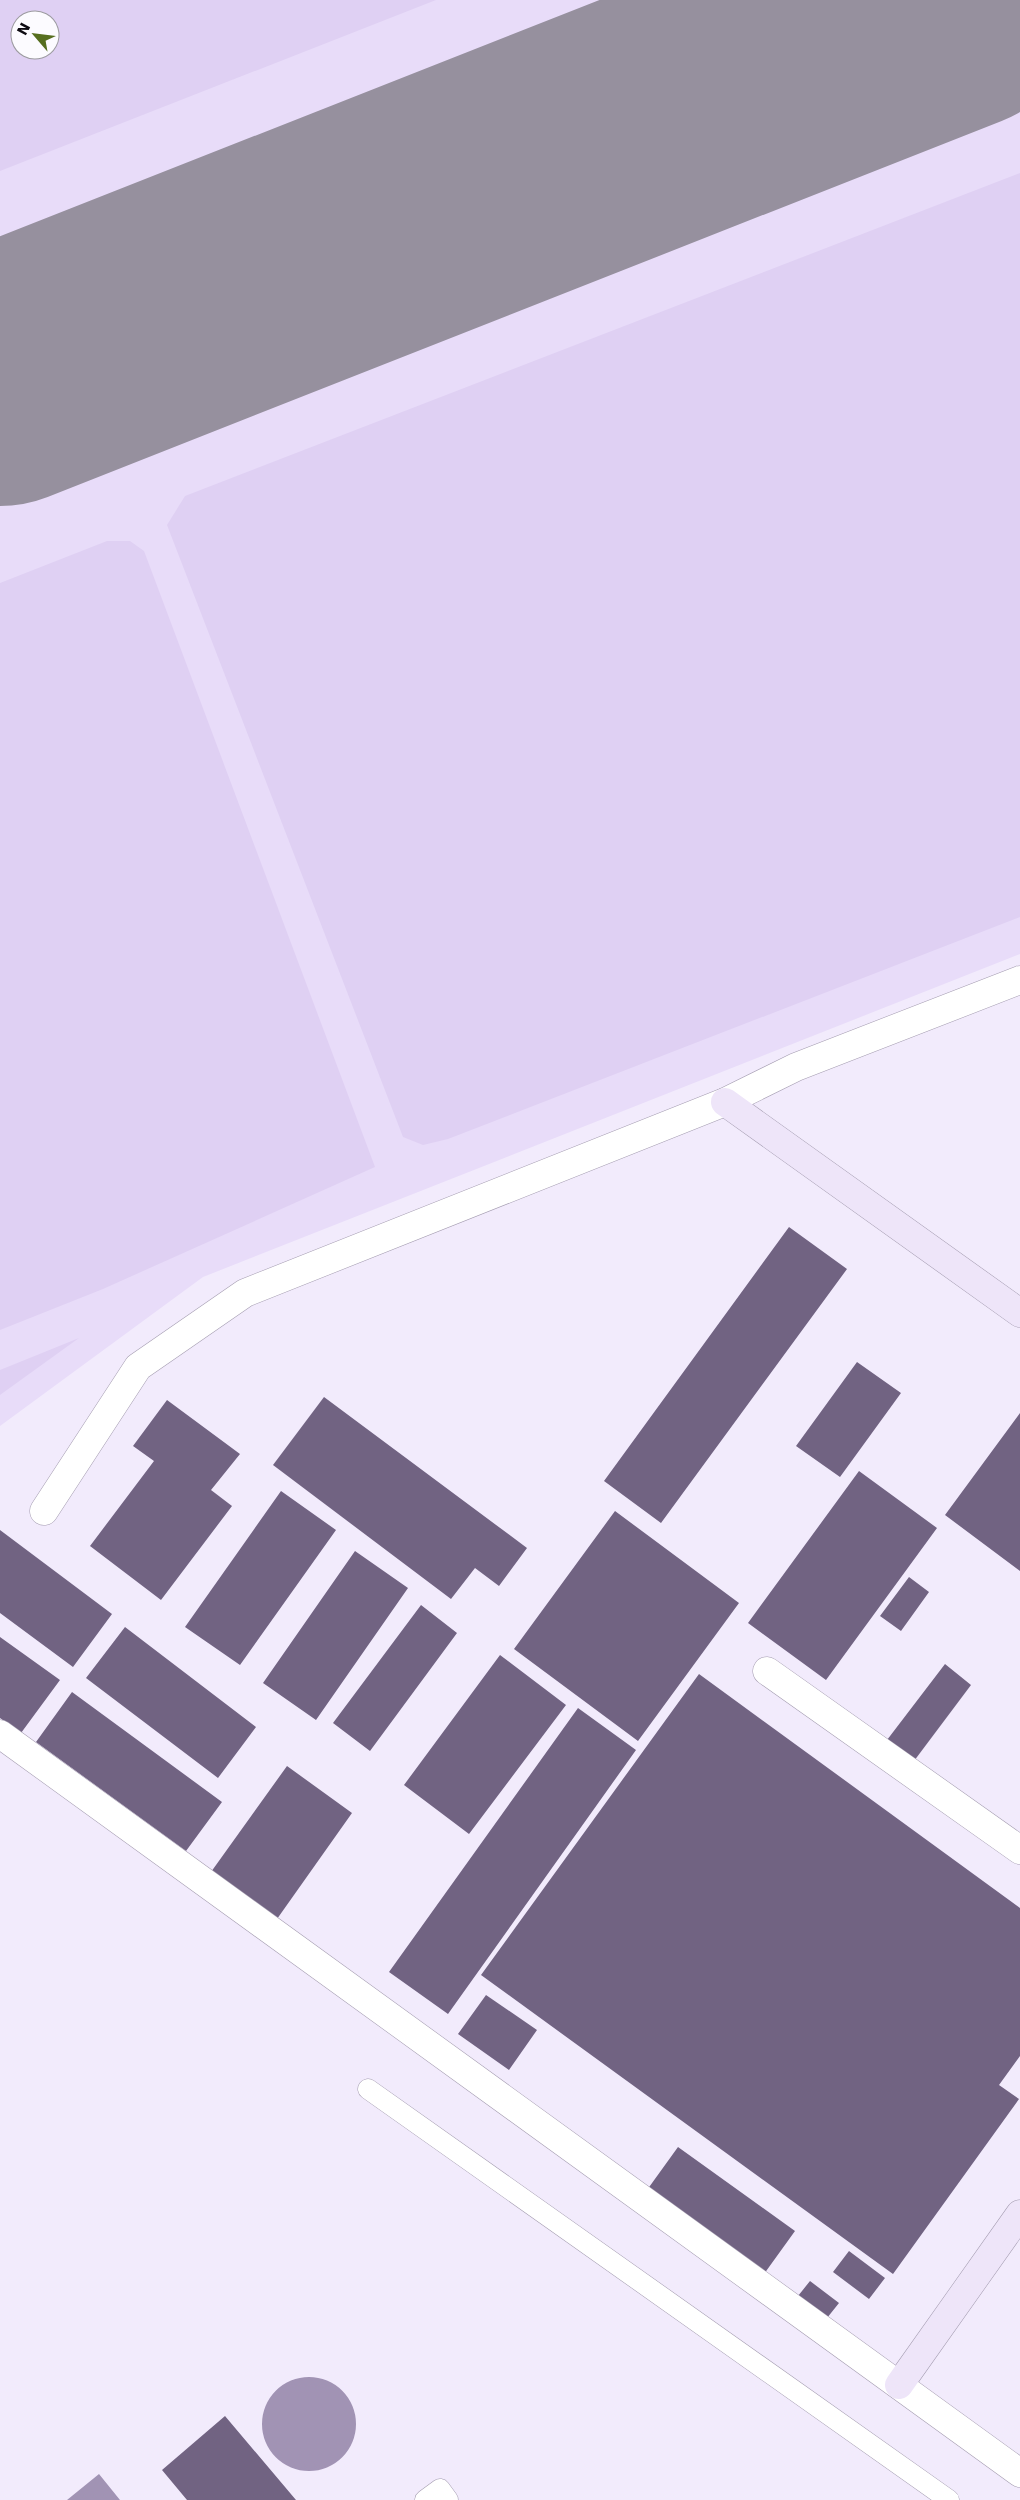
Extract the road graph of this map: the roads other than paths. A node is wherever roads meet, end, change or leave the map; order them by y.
1 (1020, 980) edge
2 (725, 1102) junction
3 (1020, 1313) edge
4 (44, 1511) dead end
5 (767, 1671) dead end
6 (0, 1734) edge
7 (1020, 1850) edge
8 (368, 2089) dead end
9 (1020, 2214) edge
10 (899, 2385) junction
11 (1020, 2473) edge
12 (426, 2500) edge
13 (448, 2500) edge
14 (949, 2500) edge

1 - 2 street
2 - 3 street
2 - 4 street
5 - 7 street
6 - 10 street
8 - 14 lane
9 - 10 street
10 - 11 street
12 - 13 lane

